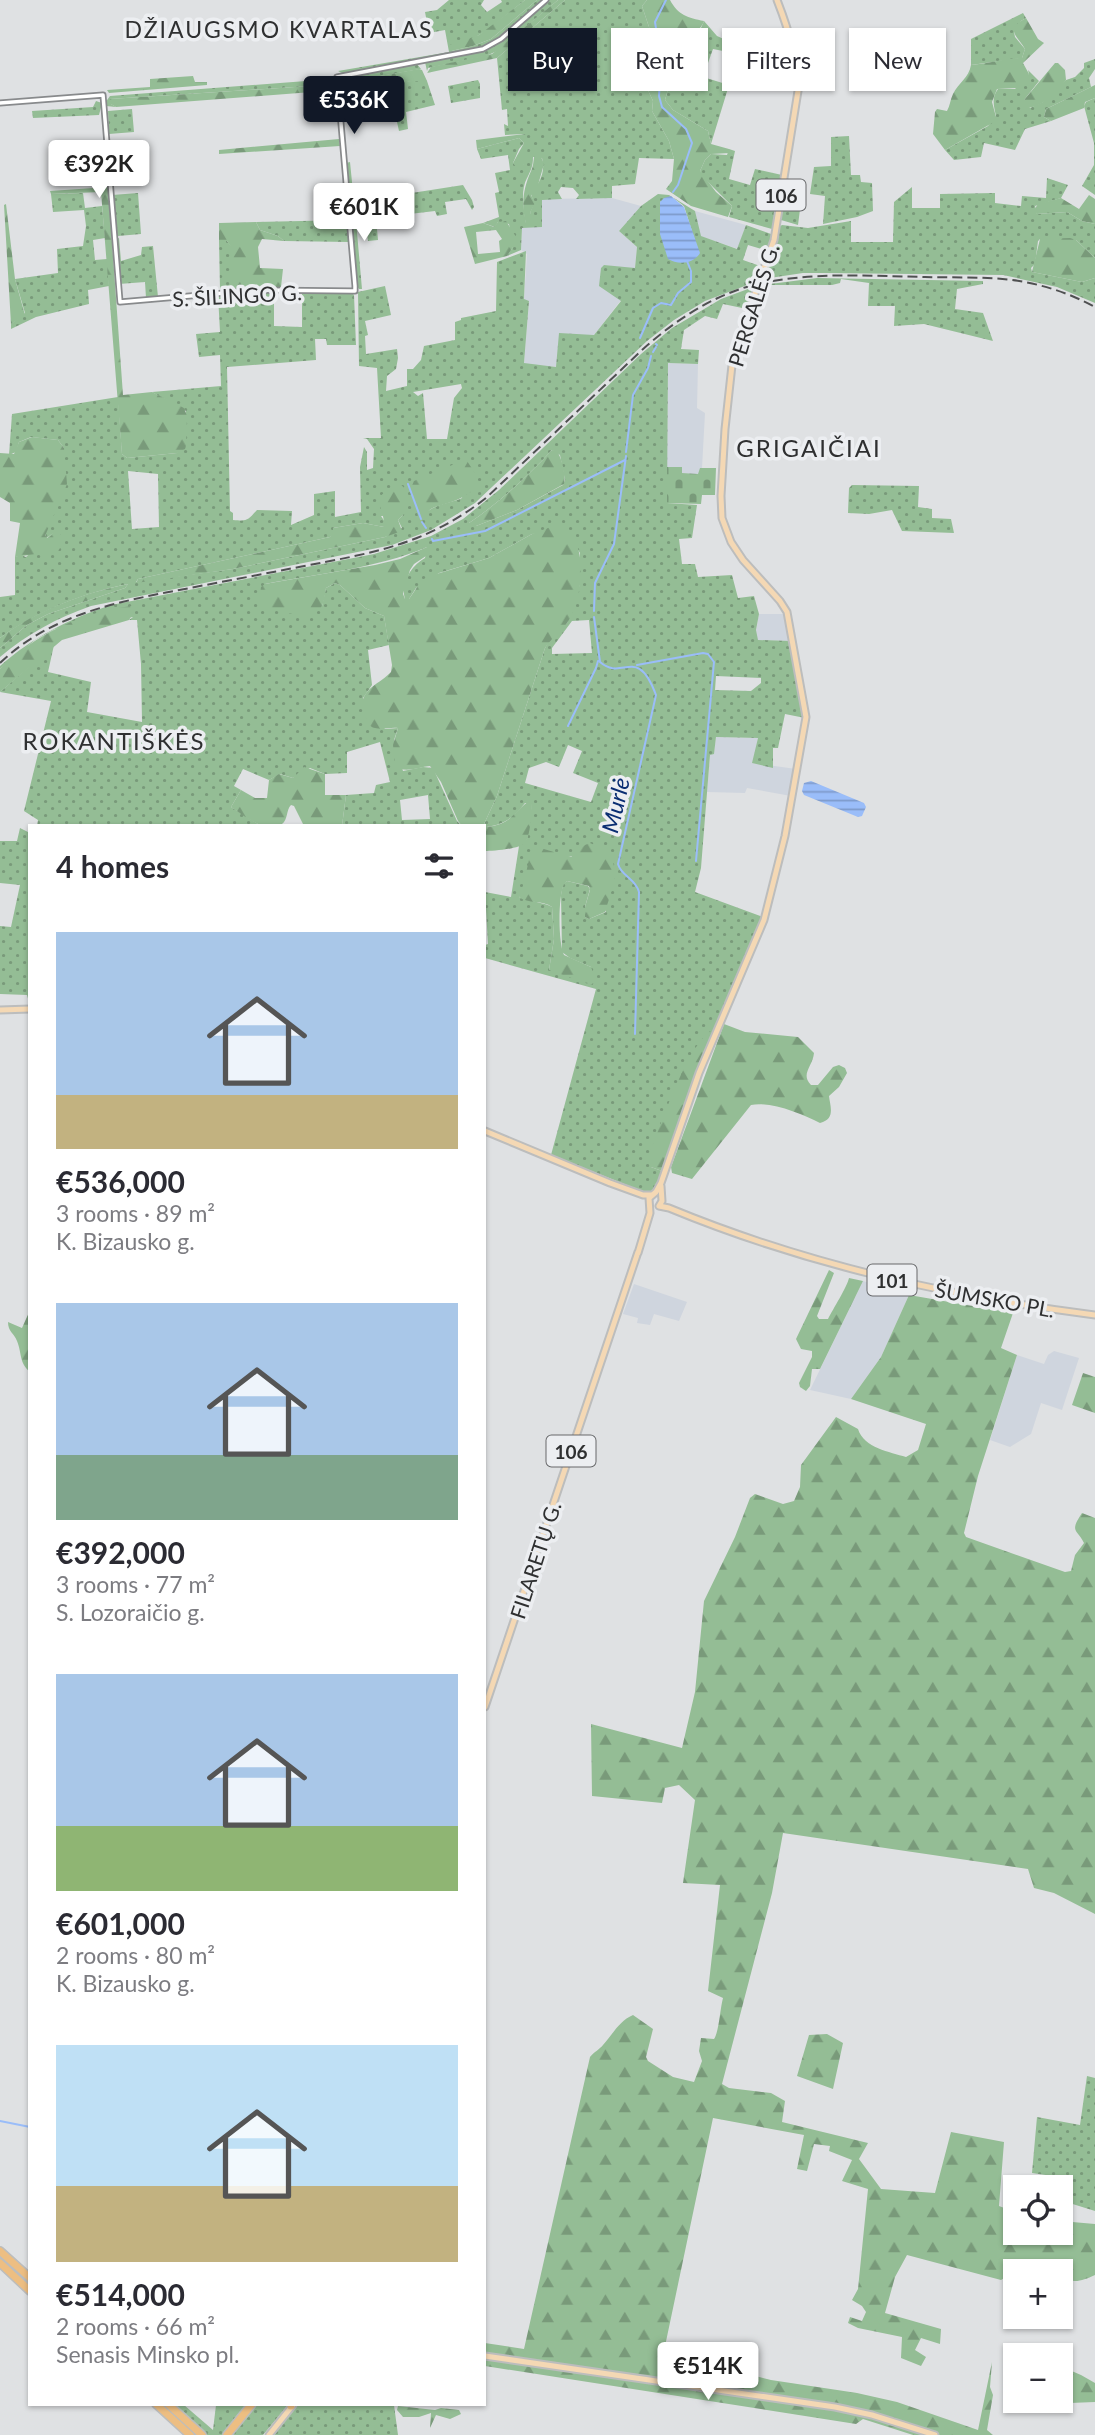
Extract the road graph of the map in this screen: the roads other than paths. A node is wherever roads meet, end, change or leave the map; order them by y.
1 (546, 0) edge
2 (777, 0) edge
3 (0, 103) edge
4 (28, 1009) edge
5 (0, 1010) edge
6 (486, 1131) edge
7 (661, 1183) junction
8 (661, 1198) junction
9 (651, 1199) junction
10 (658, 1207) junction
11 (695, 1217) junction
12 (638, 1253) junction
13 (1095, 1315) edge
14 (486, 1704) edge
15 (0, 2251) edge
16 (0, 2263) edge
17 (28, 2276) edge
18 (28, 2289) edge
19 (486, 2356) edge
20 (158, 2406) edge
21 (170, 2406) edge
22 (250, 2406) edge
23 (291, 2406) edge
24 (190, 2435) edge
25 (202, 2435) edge
26 (227, 2435) edge
27 (269, 2435) edge
28 (935, 2435) edge

1 - 3 street, S. ŠILINGO G.
2 - 7 main road, PERGALĖS G. / 106
4 - 5 main road
6 - 9 main road
7 - 8 main road, 106
7 - 9 main road, 106
8 - 9 main road, ŠUMSKO PL.
8 - 10 main road, 106
8 - 11 main road, ŠUMSKO PL. / 101
9 - 10 main road, ŠUMSKO PL.
9 - 12 main road, FILARETŲ G. / 106
10 - 11 main road, ŠUMSKO PL. / 101
10 - 12 main road, FILARETŲ G. / 106
11 - 13 main road, ŠUMSKO PL. / 101
12 - 14 main road, FILARETŲ G. / 106
15 - 17 highway
16 - 18 highway
19 - 28 main road
20 - 24 highway
21 - 25 highway
22 - 26 highway
23 - 27 main road

